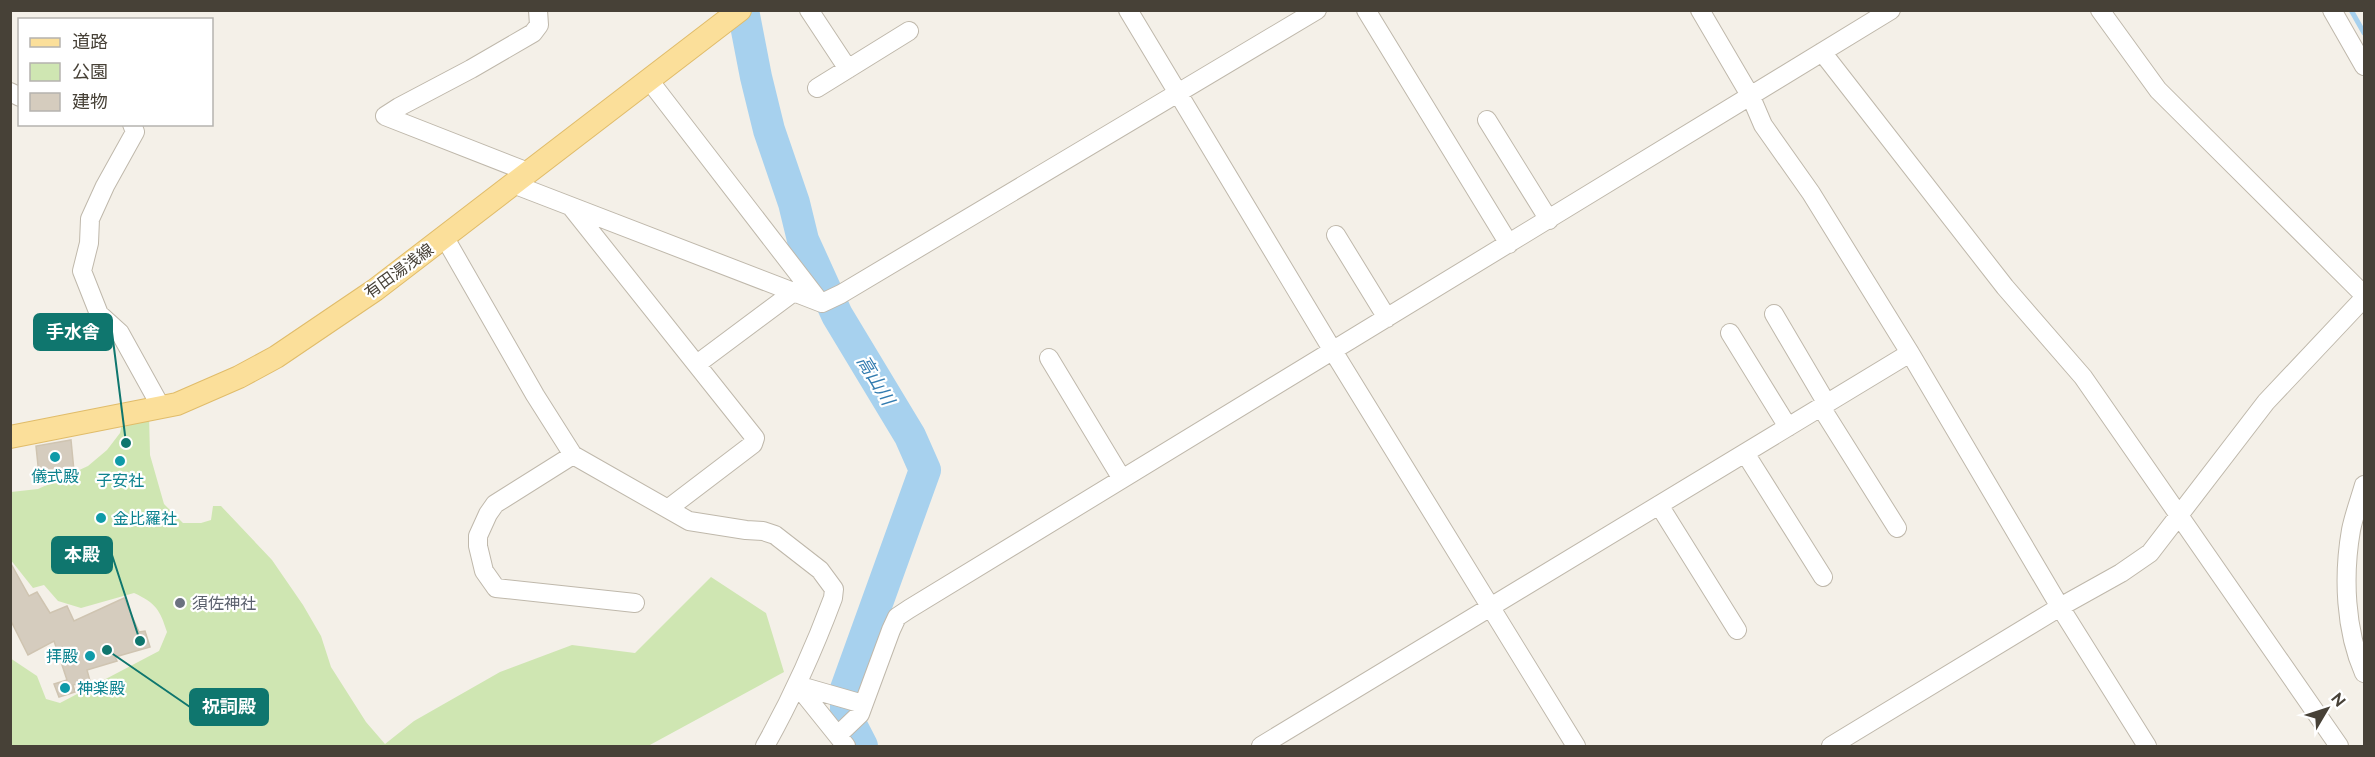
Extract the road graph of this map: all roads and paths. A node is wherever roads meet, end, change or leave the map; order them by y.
1 (538, 10) edge
2 (809, 10) edge
3 (1128, 10) edge
4 (1317, 10) edge
5 (1366, 10) edge
6 (1700, 10) edge
7 (1891, 10) edge
8 (2100, 10) edge
9 (2332, 10) edge
10 (732, 14) edge
11 (909, 31) dead end
12 (1822, 52) junction
13 (2364, 66) edge
14 (848, 69) junction
15 (649, 80) junction
16 (818, 88) dead end
17 (1178, 94) junction
18 (1751, 97) junction
19 (1487, 120) dead end
20 (133, 126) edge
21 (520, 178) junction
22 (571, 206) junction
23 (1549, 220) junction
24 (1336, 235) dead end
25 (445, 238) junction
26 (1509, 244) junction
27 (799, 288) junction
28 (2364, 296) edge
29 (1774, 314) dead end
30 (1388, 318) junction
31 (1730, 333) dead end
32 (1333, 351) junction
33 (1910, 354) junction
34 (1049, 358) dead end
35 (697, 364) junction
36 (1824, 405) junction
37 (161, 407) junction
38 (1788, 427) junction
39 (10, 437) edge
40 (1745, 453) junction
41 (573, 455) junction
42 (1122, 479) junction
43 (2364, 485) edge
44 (1659, 505) junction
45 (669, 508) junction
46 (2180, 515) junction
47 (1897, 528) dead end
48 (1823, 577) dead end
49 (635, 603) dead end
50 (1491, 606) junction
51 (2060, 607) junction
52 (1737, 630) dead end
53 (2364, 673) edge
54 (797, 685) junction
55 (863, 704) junction
56 (842, 741) edge
57 (765, 747) edge
58 (1261, 747) edge
59 (1576, 747) edge
60 (1831, 747) edge
61 (2147, 747) edge
62 (2338, 747) edge

1 - 21 street
2 - 14 street
3 - 17 street
4 - 17 street
5 - 26 street
6 - 18 street
7 - 12 street
8 - 28 street
9 - 13 street
10 - 15 main road, 有田湯浅線
11 - 14 street
12 - 18 street
12 - 46 street
14 - 16 street
15 - 21 main road, 有田湯浅線
15 - 27 street
17 - 27 street
17 - 32 street
18 - 23 street
18 - 33 street
19 - 23 street
20 - 37 street
21 - 22 street
21 - 25 main road, 有田湯浅線
22 - 27 street
22 - 35 street
23 - 26 street
24 - 30 street
25 - 37 main road, 有田湯浅線
25 - 41 street
26 - 30 street
27 - 35 street
28 - 46 street
29 - 36 street
30 - 32 street
31 - 38 street
32 - 42 street
32 - 50 street
33 - 36 street
33 - 51 street
34 - 42 street
35 - 45 street
36 - 38 street
36 - 47 street
37 - 39 main road, 有田湯浅線
38 - 40 street
40 - 44 street
40 - 48 street
41 - 45 street
41 - 49 street
42 - 55 street
43 - 53 street
44 - 50 street
44 - 52 street
45 - 54 street
46 - 51 street
46 - 62 street
50 - 58 street
50 - 59 street
51 - 60 street
51 - 61 street
54 - 55 street
54 - 56 street
54 - 57 street
55 - 56 street

